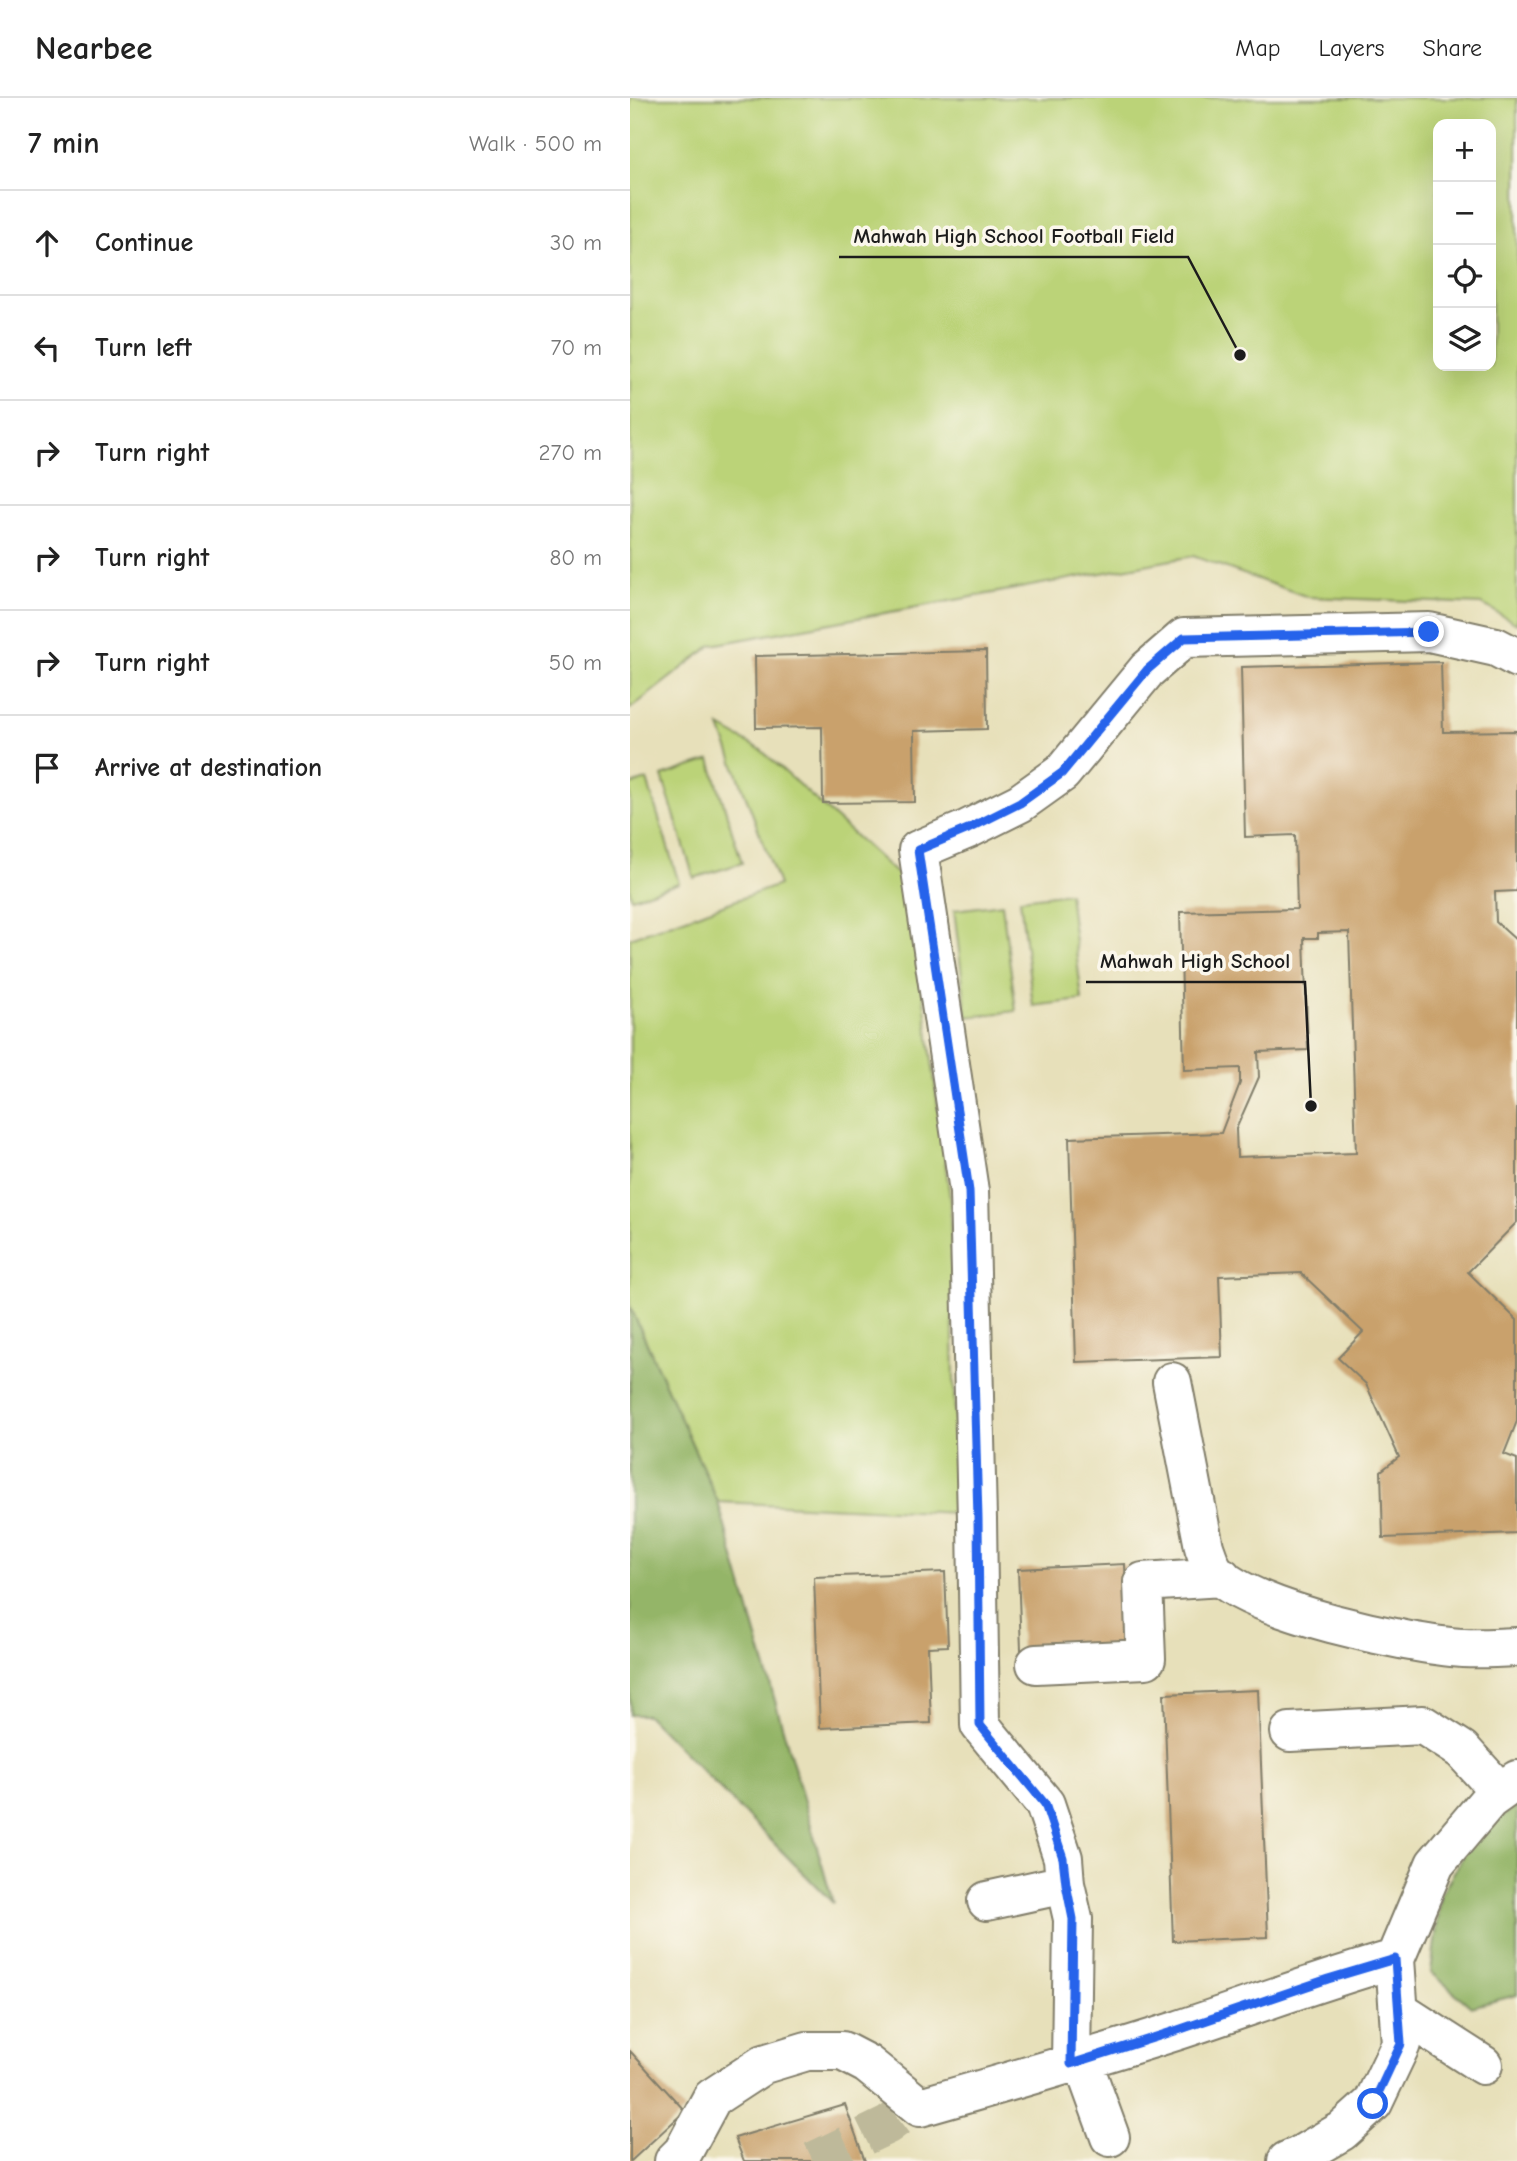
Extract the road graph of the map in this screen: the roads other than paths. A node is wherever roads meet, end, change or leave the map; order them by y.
1 (1517, 658) edge
2 (1172, 1382) dead end
3 (1222, 1577) junction
4 (1517, 1647) edge
5 (1036, 1664) dead end
6 (1290, 1732) dead end
7 (1509, 1786) edge
8 (1066, 1884) junction
9 (987, 1901) dead end
10 (1395, 1959) junction
11 (1399, 2011) junction
12 (1076, 2062) junction
13 (1483, 2065) dead end
14 (1110, 2137) dead end
15 (674, 2161) edge
16 (1286, 2161) edge

1 - 8 lane
2 - 3 lane
3 - 4 lane
3 - 5 lane
6 - 7 lane
7 - 10 lane
8 - 9 lane
8 - 12 lane
10 - 11 lane
10 - 12 lane
11 - 13 lane
11 - 16 lane
12 - 14 lane
12 - 15 lane

